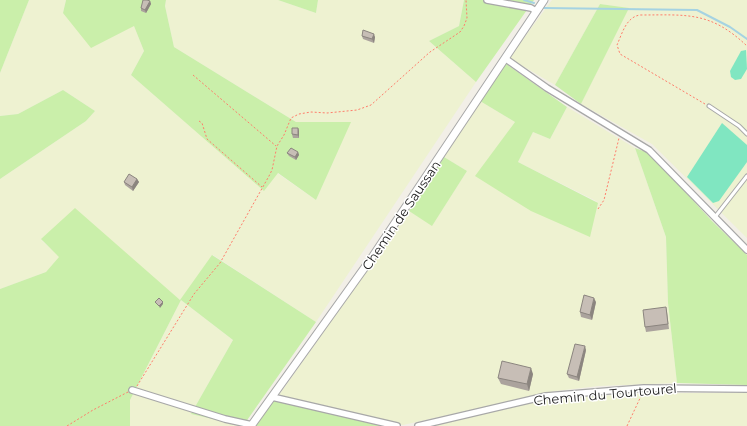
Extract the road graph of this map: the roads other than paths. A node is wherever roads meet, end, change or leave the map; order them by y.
1 (487, 0) edge
2 (544, 0) edge
3 (536, 11) junction
4 (506, 59) junction
5 (708, 106) road end
6 (747, 134) edge
7 (747, 176) edge
8 (715, 217) junction
9 (747, 250) edge
10 (747, 389) edge
11 (132, 390) road end
12 (272, 397) junction
13 (252, 425) edge
14 (397, 426) edge
15 (418, 426) edge

1 - 3 street
2 - 3 street, Chemin de Saussan
3 - 4 street, Chemin de Saussan
4 - 8 street
4 - 12 street, Chemin de Saussan
5 - 6 lane
7 - 8 lane
8 - 9 street
10 - 15 street, Chemin du Tourtourel
11 - 13 street
12 - 13 street, Chemin de Saussan
12 - 14 street

